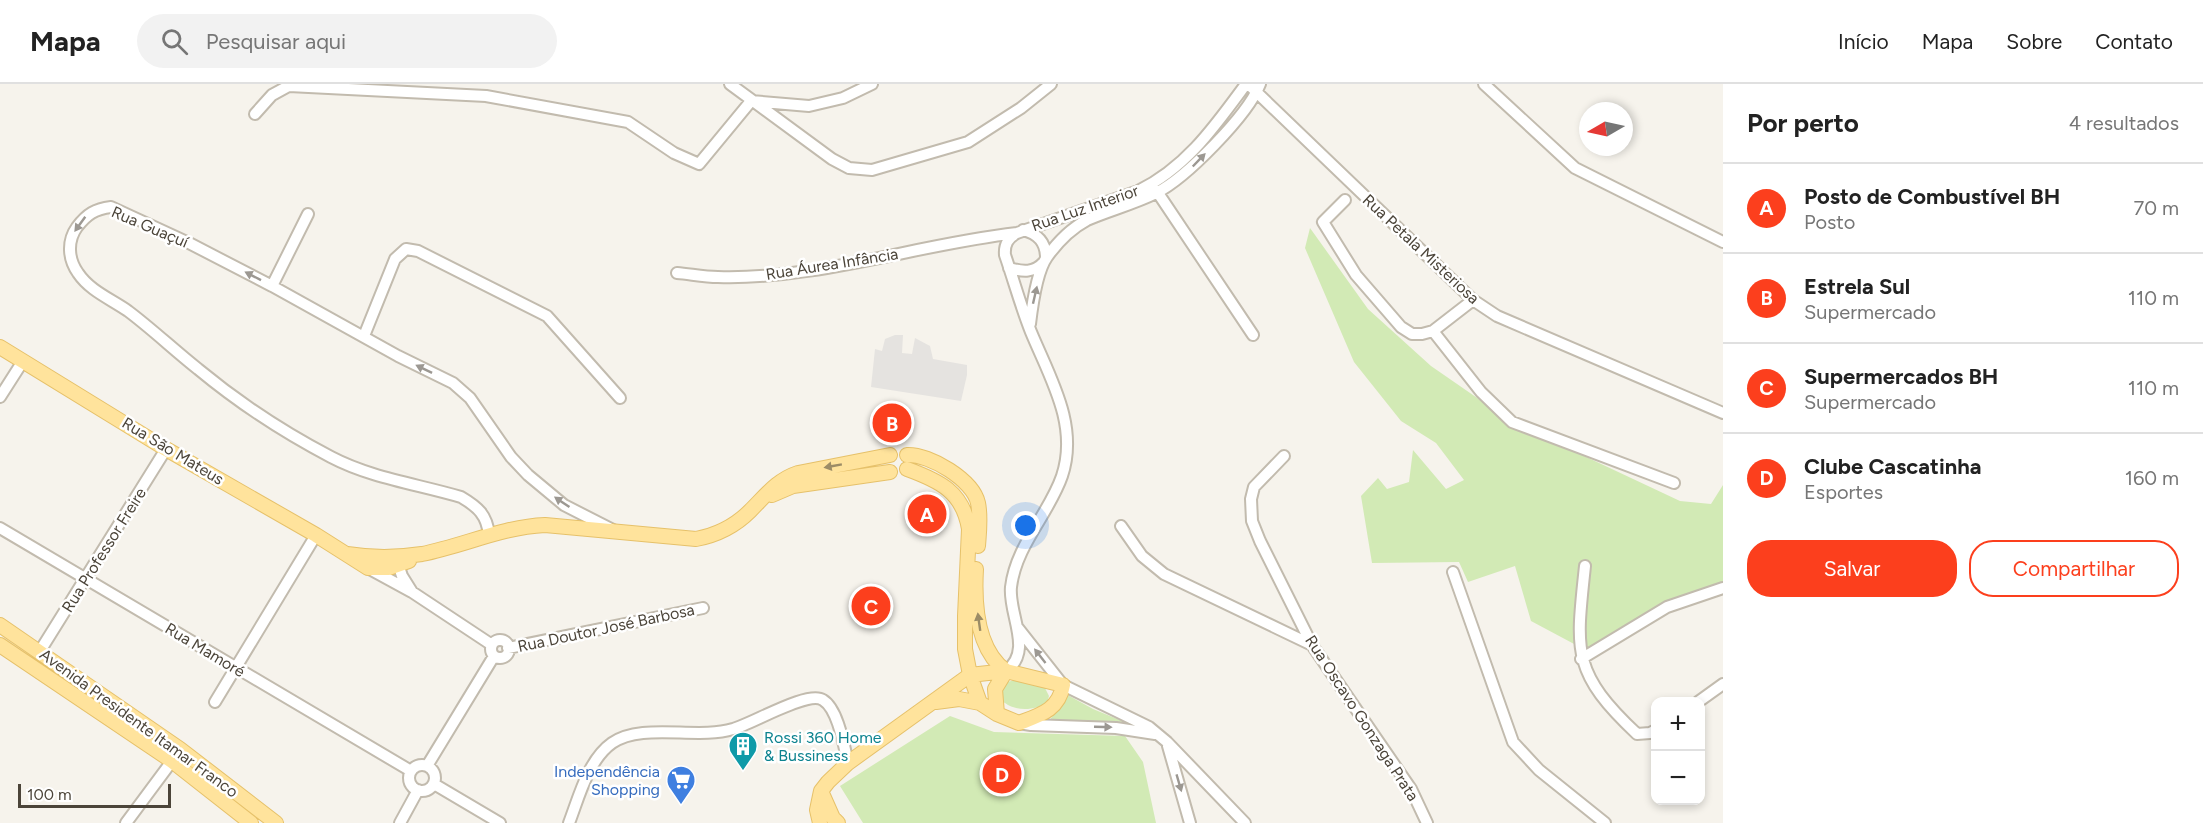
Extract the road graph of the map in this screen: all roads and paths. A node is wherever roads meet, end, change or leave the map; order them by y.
1 (730, 84) edge
2 (872, 84) edge
3 (1051, 84) edge
4 (1247, 84) edge
5 (1484, 84) edge
6 (290, 85) edge
7 (1258, 88) edge
8 (751, 101) junction
9 (255, 114) dead end
10 (1155, 188) junction
11 (1346, 200) dead end
12 (308, 214) dead end
13 (1020, 231) junction
14 (985, 236) junction
15 (1723, 242) edge
16 (1005, 255) junction
17 (1045, 260) junction
18 (1009, 268) junction
19 (677, 273) dead end
20 (272, 286) junction
21 (1473, 300) junction
22 (1030, 329) junction
23 (1433, 331) junction
24 (1253, 335) dead end
25 (364, 336) junction
26 (0, 346) edge
27 (23, 361) junction
28 (0, 397) edge
29 (620, 398) dead end
30 (1723, 413) edge
31 (166, 448) junction
32 (890, 455) junction
33 (1284, 456) dead end
34 (907, 462) junction
35 (890, 472) junction
36 (1674, 483) dead end
37 (757, 503) junction
38 (1121, 526) dead end
39 (0, 528) edge
40 (614, 530) junction
41 (316, 535) junction
42 (489, 535) junction
43 (347, 554) junction
44 (397, 561) junction
45 (1585, 566) dead end
46 (368, 568) junction
47 (1453, 572) dead end
48 (86, 579) junction
49 (1723, 588) edge
50 (412, 592) junction
51 (703, 608) dead end
52 (0, 625) edge
53 (1018, 627) junction
54 (0, 638) edge
55 (0, 645) edge
56 (1312, 645) junction
57 (965, 649) junction
58 (493, 650) junction
59 (40, 651) junction
60 (1581, 659) junction
61 (235, 668) junction
62 (1006, 671) junction
63 (970, 675) junction
64 (1723, 684) edge
65 (1063, 685) junction
66 (950, 690) junction
67 (1705, 697) edge
68 (215, 702) dead end
69 (934, 702) junction
70 (980, 703) junction
71 (997, 714) junction
72 (1019, 723) junction
73 (1651, 733) edge
74 (1163, 739) junction
75 (180, 749) junction
76 (172, 761) junction
77 (848, 763) junction
78 (427, 766) junction
79 (411, 771) junction
80 (434, 784) junction
81 (418, 790) junction
82 (821, 791) junction
83 (126, 823) edge
84 (251, 823) edge
85 (276, 823) edge
86 (400, 823) edge
87 (500, 823) edge
88 (569, 823) edge
89 (820, 823) edge
90 (838, 823) edge
91 (1190, 823) edge
92 (1245, 823) edge
93 (1427, 823) edge
94 (1605, 823) edge

1 - 8 street
2 - 8 street
3 - 8 street
4 - 7 street, Rua Petala Misteriosa
4 - 10 street, Rua Luz Interior
5 - 15 street
6 - 8 street
6 - 9 street
10 -> 7 street, Rua Luz Interior
7 - 21 street, Rua Petala Misteriosa
10 - 13 street, Rua Luz Interior
10 - 17 street, Rua Luz Interior
10 - 24 street
11 - 23 street
12 - 20 street
13 - 14 street, Rua Áurea Infância
13 - 16 street
13 - 17 street
14 - 16 street
14 - 19 street, Rua Áurea Infância
16 - 18 street
17 - 18 street
22 -> 17 street
18 - 22 street
20 - 25 street, Rua Guaçuí
20 -> 42 street, Rua Guaçuí
21 - 23 street
21 - 30 street, Rua Petala Misteriosa
22 - 53 street
23 - 36 street
25 - 29 street
40 -> 25 street, Rua Guaçuí
26 - 27 main road, Rua São Mateus
27 - 28 street
27 - 31 main road, Rua São Mateus
31 - 41 main road, Rua São Mateus
31 - 48 street, Rua Professor Freire
32 - 34 main road
32 - 35 main road
32 -> 37 main road
33 - 56 street, Rua Oscavo Gonzaga Prata
34 - 35 main road
34 - 57 main road
62 -> 34 main road
35 - 37 main road
37 - 40 main road
38 - 56 street
39 - 48 street, Rua Mamoré
40 - 42 main road
41 - 43 main road, Rua São Mateus
41 - 61 street
42 - 44 main road
43 - 44 main road
43 - 46 main road, Rua São Mateus
44 - 46 main road
44 - 50 street
45 - 60 street
46 - 50 street
47 - 94 street
48 - 59 street, Rua Professor Freire
48 - 61 street, Rua Mamoré
49 - 60 street
50 - 58 street
51 - 58 street, Rua Doutor José Barbosa
52 - 59 main road, Avenida Presidente Itamar Franco
53 - 62 street
65 -> 53 street
54 - 59 main road
55 - 76 main road, Avenida Presidente Itamar Franco
56 - 93 street, Rua Oscavo Gonzaga Prata
57 - 63 main road
57 - 66 main road
58 - 78 street
59 - 75 main road, Avenida Presidente Itamar Franco
60 - 73 street
61 - 68 street
61 - 79 street, Rua Mamoré
62 - 63 main road
62 - 65 main road
62 - 71 main road
63 - 66 main road
63 - 70 main road
64 - 67 street
65 - 72 main road
65 - 74 street
66 - 69 main road
69 - 70 main road
69 - 77 main road
70 - 71 main road
71 - 72 main road
72 -> 74 street
74 -> 91 street
74 - 92 street
75 - 76 street
75 - 85 main road, Avenida Presidente Itamar Franco
76 - 83 street
76 - 84 main road, Avenida Presidente Itamar Franco
77 - 82 main road
77 - 88 street
78 - 79 street
78 - 80 street
79 - 81 street
80 - 81 street
80 - 87 street
81 - 86 street
82 - 89 main road
82 - 90 main road

